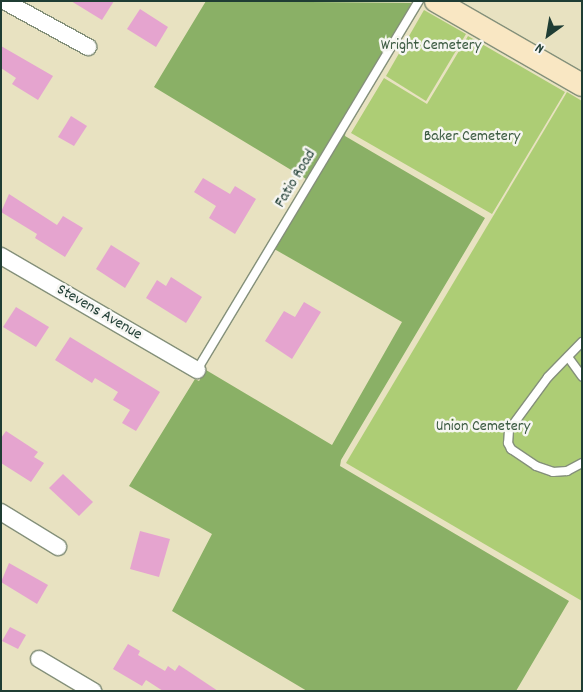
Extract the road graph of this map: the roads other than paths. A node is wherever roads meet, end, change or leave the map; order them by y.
1 (4, 1) edge
2 (419, 1) edge
3 (436, 1) edge
4 (88, 47) dead end
5 (582, 85) edge
6 (1, 256) edge
7 (582, 342) edge
8 (568, 357) junction
9 (197, 370) joint
10 (582, 376) edge
11 (582, 463) edge
12 (1, 512) edge
13 (58, 547) dead end
14 (39, 659) dead end
15 (93, 691) edge

1 - 4 street
2 - 9 lane, Fatio Road
3 - 5 street
6 - 9 street, Stevens Avenue
7 - 8 lane
8 - 10 lane
8 - 11 lane
12 - 13 street
14 - 15 street

